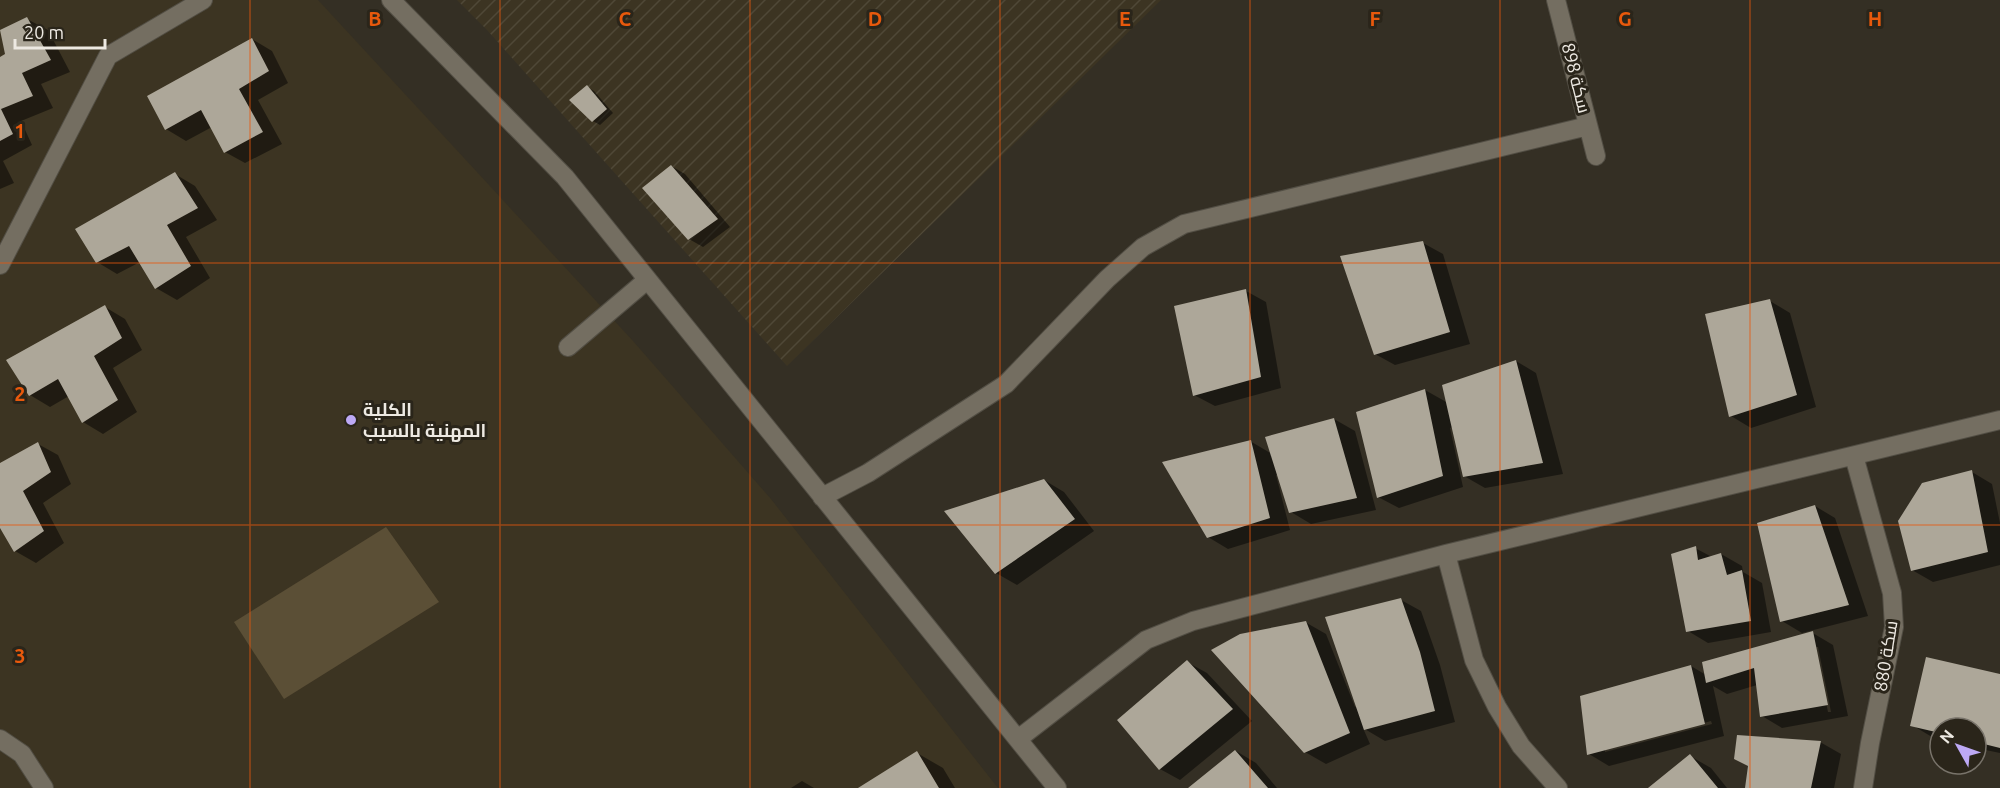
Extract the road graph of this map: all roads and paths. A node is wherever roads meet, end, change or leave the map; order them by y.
1 (203, 0) edge
2 (391, 0) edge
3 (1556, 0) edge
4 (1588, 126) junction
5 (1596, 156) dead end
6 (0, 265) edge
7 (647, 280) junction
8 (568, 347) dead end
9 (2000, 420) edge
10 (1854, 456) junction
11 (822, 497) junction
12 (1446, 554) junction
13 (0, 739) edge
14 (1018, 739) junction
15 (44, 788) edge
16 (1057, 788) edge
17 (1558, 788) edge
18 (1863, 788) edge

1 - 6 street
2 - 7 street
3 - 4 street, سكة 898
4 - 5 street, سكة 898
4 - 11 street
7 - 8 street
7 - 11 street
9 - 10 street
10 - 12 street
10 - 18 street, سكة 880
11 - 14 street
12 - 14 street
12 - 17 street
13 - 15 street
14 - 16 street

